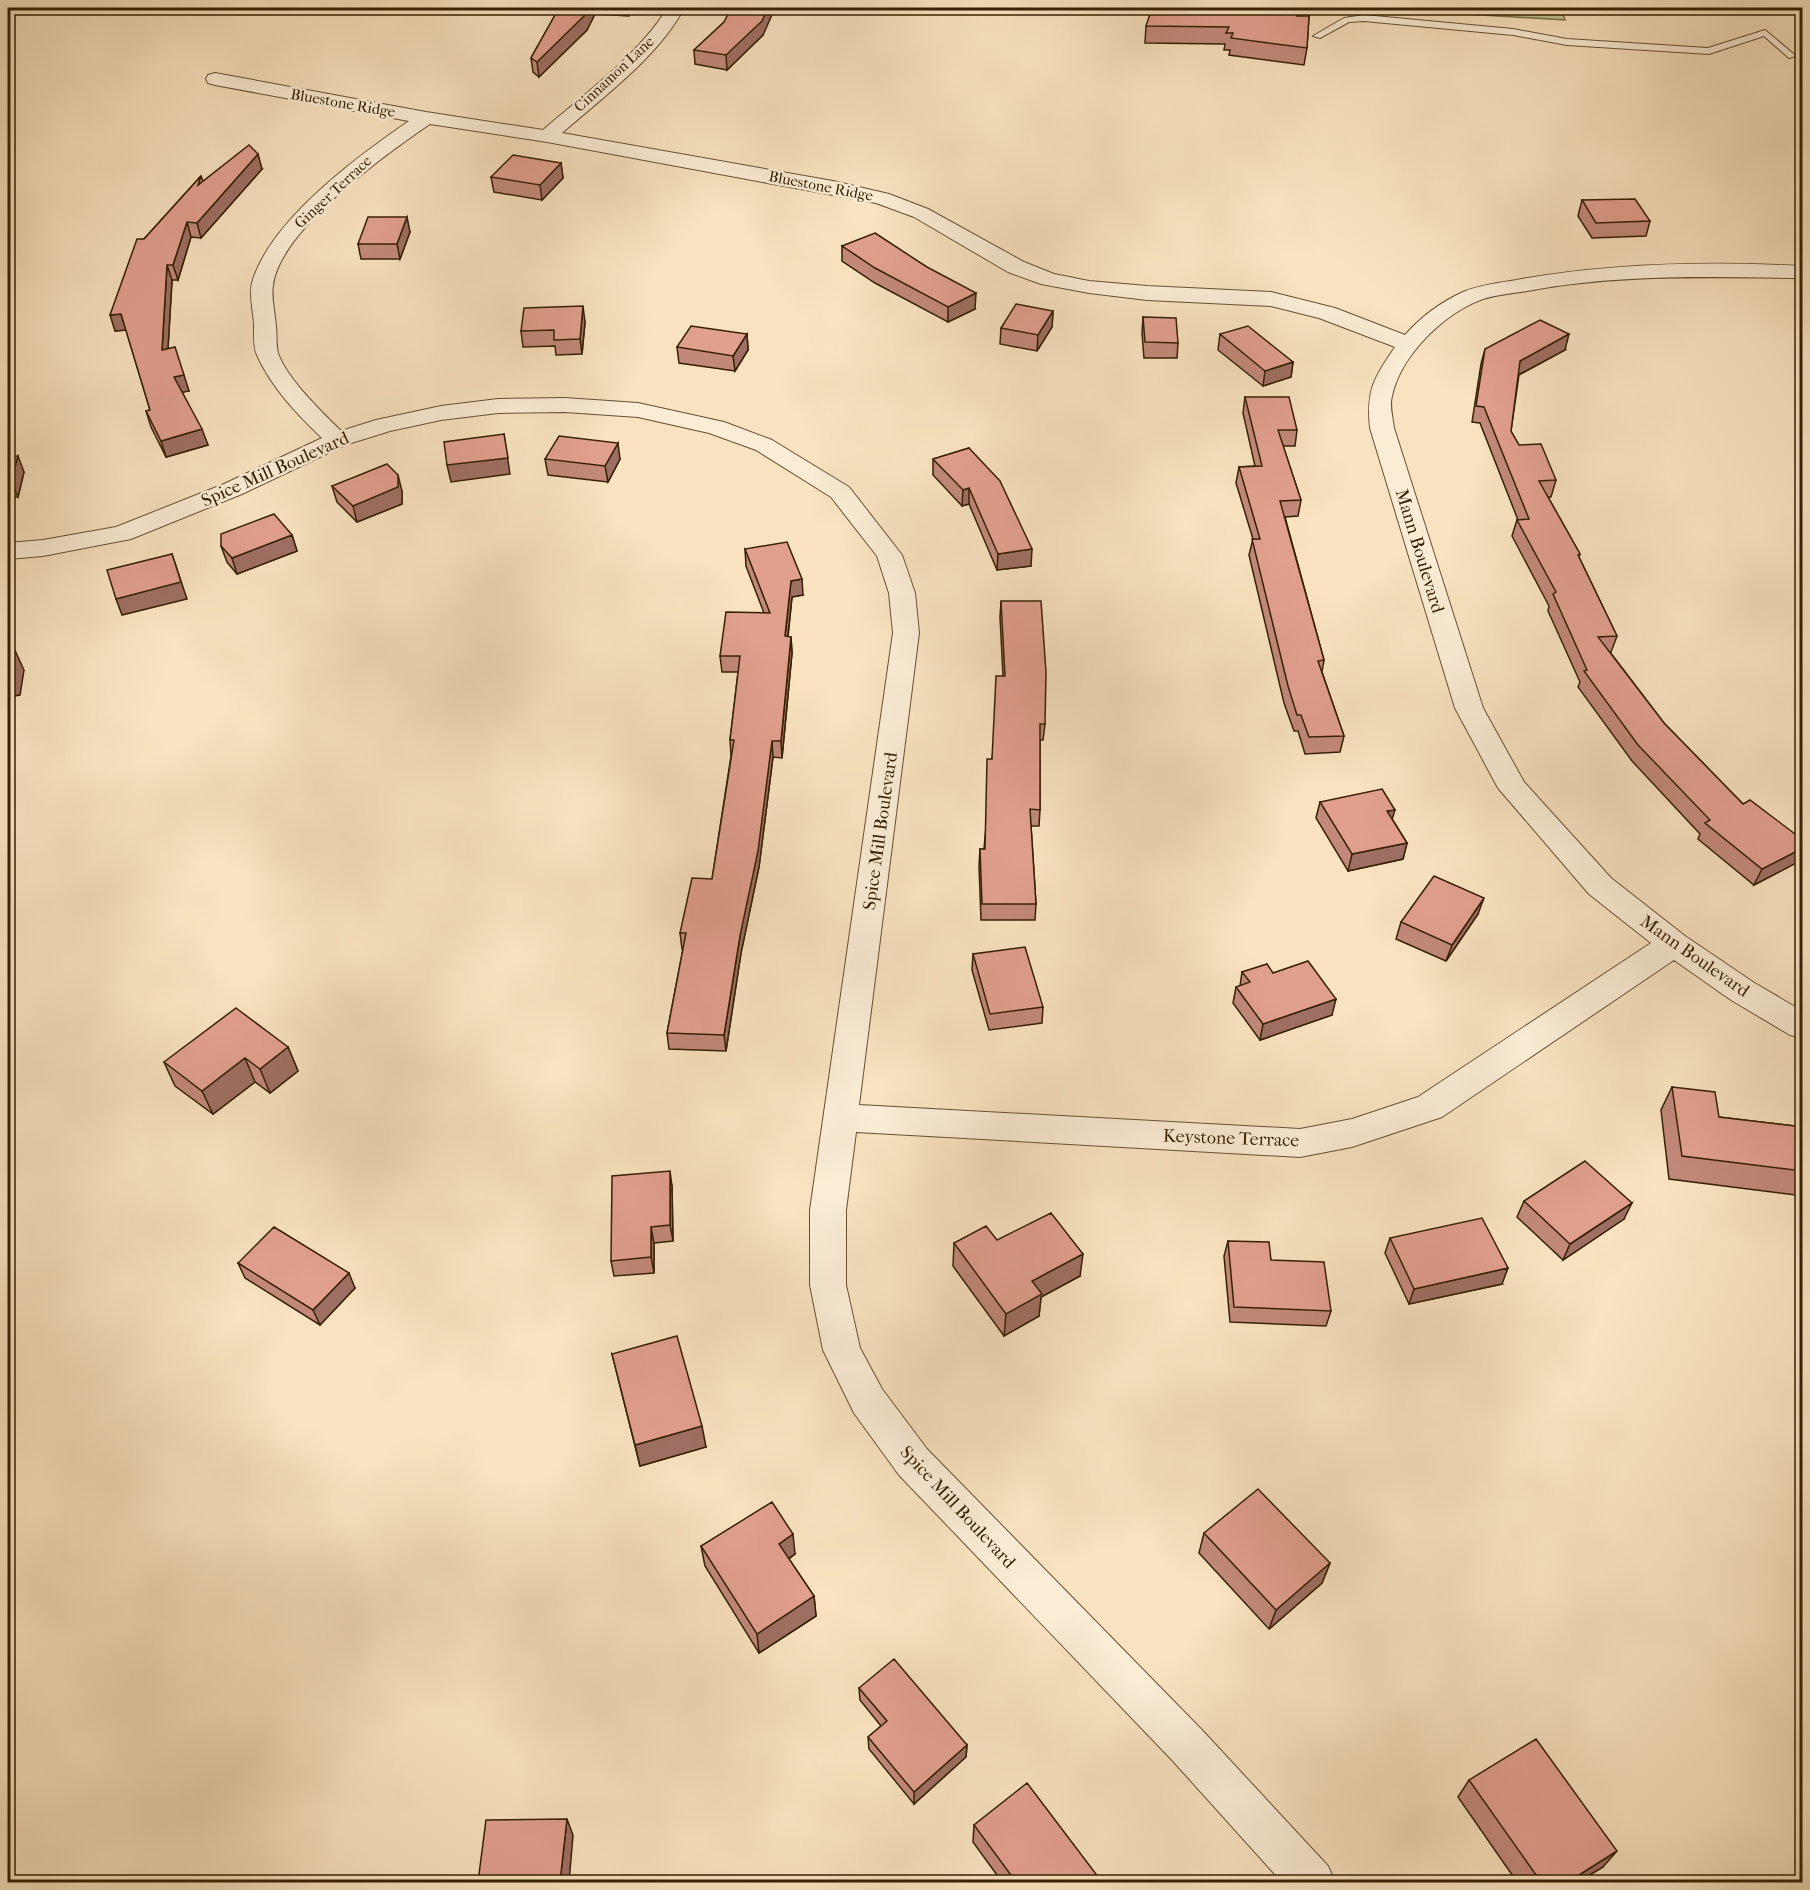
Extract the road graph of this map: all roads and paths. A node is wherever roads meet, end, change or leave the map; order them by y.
1 (675, 8) edge
2 (1317, 36) dead end
3 (1792, 56) dead end
4 (215, 79) dead end
5 (426, 118) junction
6 (547, 136) junction
7 (1803, 272) edge
8 (1408, 344) junction
9 (337, 440) junction
10 (8, 551) edge
11 (1674, 944) junction
12 (1803, 1026) edge
13 (842, 1118) junction
14 (1312, 1882) edge

1 - 6 street, Cinnamon Lane
2 - 3 lane
4 - 5 street, Bluestone Ridge
5 - 6 street, Bluestone Ridge
5 - 9 street, Ginger Terrace
6 - 8 street, Bluestone Ridge
7 - 8 street, Mann Boulevard
8 - 11 street, Mann Boulevard
9 - 10 street, Spice Mill Boulevard
9 - 13 street, Spice Mill Boulevard
11 - 12 street, Mann Boulevard
11 - 13 street, Keystone Terrace
13 - 14 street, Spice Mill Boulevard

